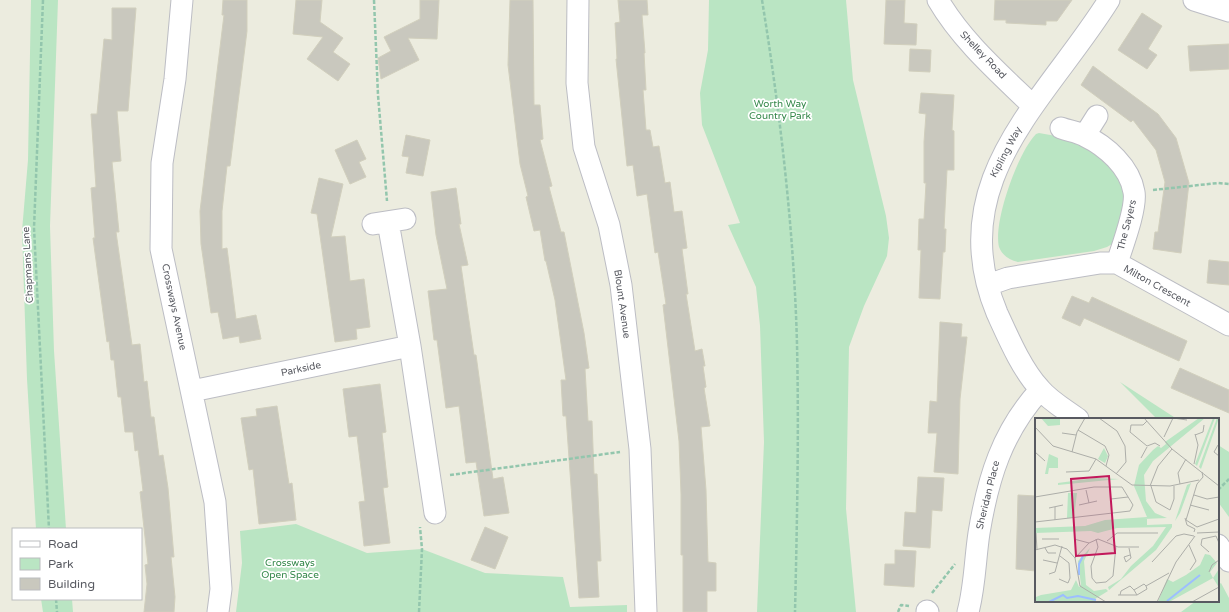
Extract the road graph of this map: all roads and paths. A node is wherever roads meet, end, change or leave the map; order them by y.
1 (43, 0) edge
2 (182, 0) edge
3 (374, 0) edge
4 (578, 0) edge
5 (762, 0) edge
6 (938, 0) edge
7 (1109, 0) edge
8 (1194, 0) edge
9 (1229, 11) edge
10 (1033, 106) junction
11 (1097, 116) dead end
12 (1062, 128) dead end
13 (1085, 135) junction
14 (1229, 184) edge
15 (1134, 192) junction
16 (389, 221) joint
17 (1117, 263) junction
18 (988, 285) junction
19 (1229, 325) edge
20 (410, 346) junction
21 (1040, 390) junction
22 (192, 391) junction
23 (1077, 418) edge
24 (640, 449) junction
25 (430, 478) junction
26 (1229, 479) edge
27 (1219, 489) edge
28 (434, 513) joint
29 (49, 528) edge
30 (1219, 546) edge
31 (1229, 561) edge
32 (955, 563) dead end
33 (56, 600) edge
34 (929, 606) edge
35 (57, 612) edge
36 (218, 612) edge
37 (420, 612) edge
38 (646, 612) edge
39 (795, 612) edge
40 (968, 612) edge

1 - 29 path, Chapmans Lane
2 - 22 street, Crossways Avenue
3 - 16 path
4 - 24 street, Blount Avenue
5 - 39 path
6 - 10 street, Shelley Road
7 - 10 street, Kipling Way
8 - 9 street
10 - 18 street, Kipling Way
11 - 13 street
12 - 13 street, The Sayers
13 - 15 street, The Sayers
14 - 15 path
15 - 17 street, The Sayers
16 - 20 street
17 - 18 street, Milton Crescent
17 - 19 street, Milton Crescent
18 - 21 street, Kipling Way
20 - 22 street, Parkside
20 - 25 street
21 - 23 street, Kipling Way
21 - 40 street, Sheridan Place
22 - 36 street, Crossways Avenue
24 - 25 path
24 - 38 street, Blount Avenue
25 - 28 street
26 - 27 path
28 - 37 path
30 - 31 street
32 - 34 path
33 - 35 path

